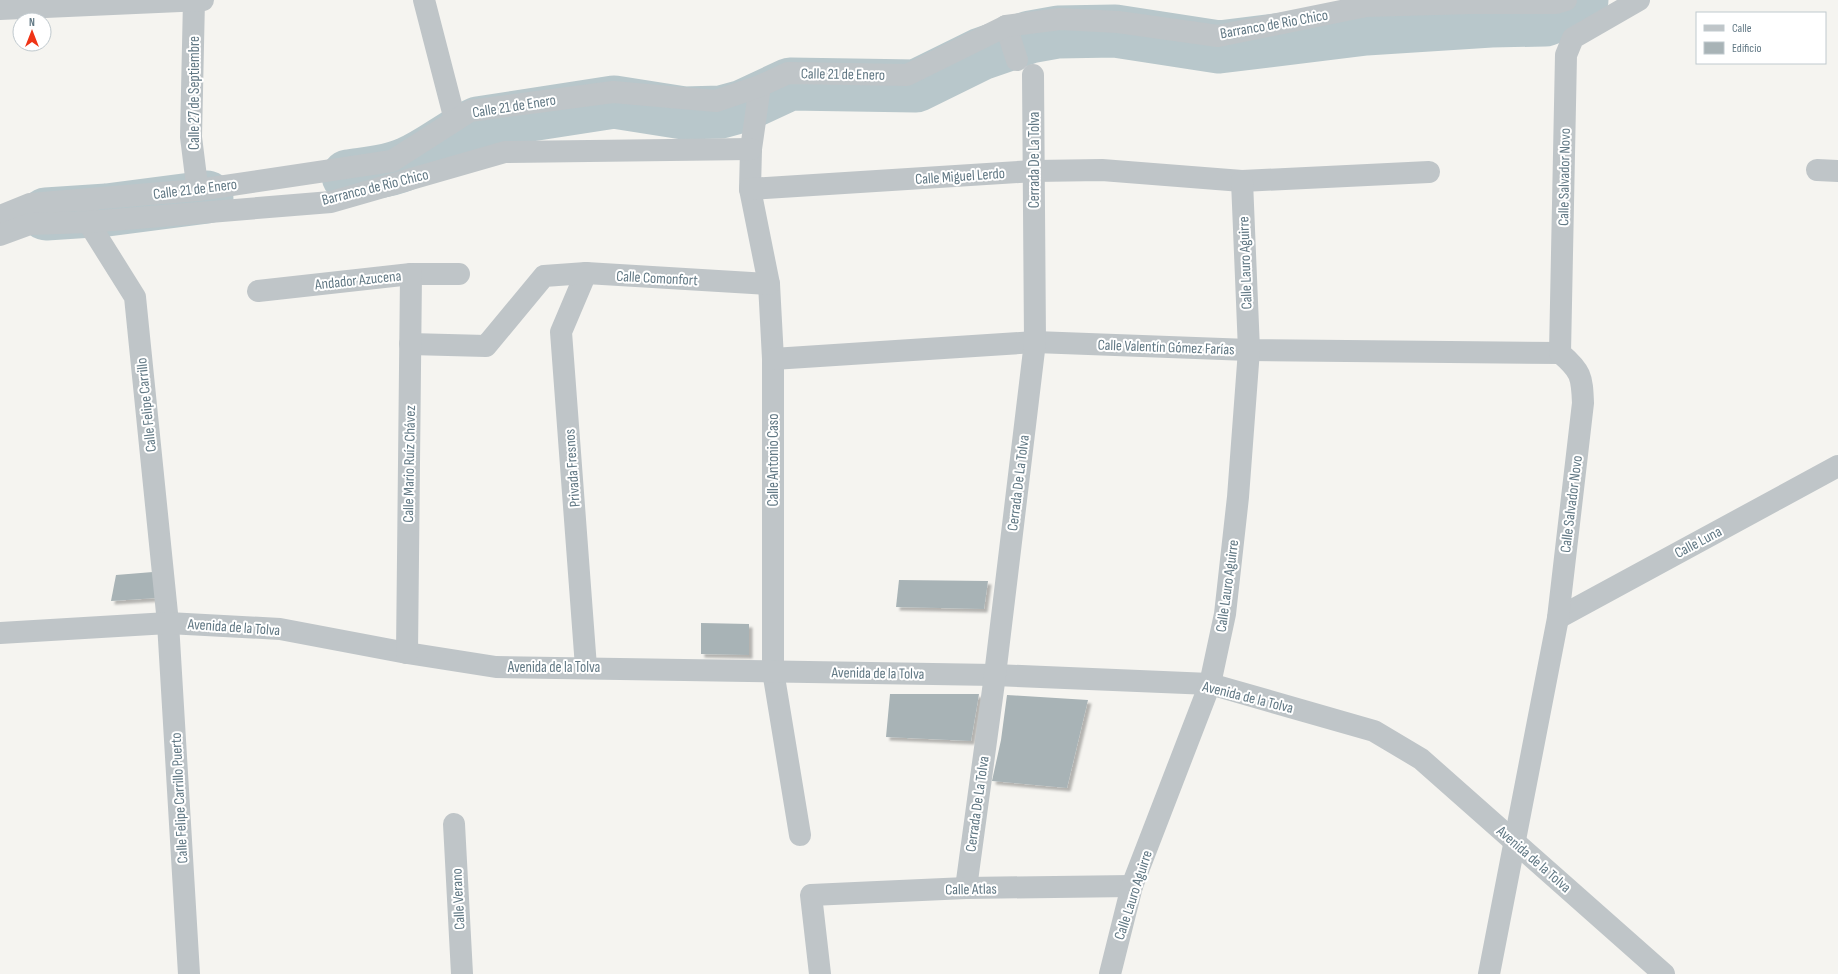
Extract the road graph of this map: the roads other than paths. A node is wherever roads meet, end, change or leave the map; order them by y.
1 (197, 0) edge
2 (424, 0) edge
3 (1566, 0) edge
4 (1639, 0) edge
5 (0, 9) edge
6 (1006, 26) junction
7 (1016, 60) dead end
8 (1033, 75) dead end
9 (760, 86) junction
10 (455, 120) junction
11 (751, 149) junction
12 (1034, 171) junction
13 (1429, 172) dead end
14 (1242, 181) junction
15 (197, 185) dead end
16 (750, 188) junction
17 (88, 200) junction
18 (0, 216) edge
19 (88, 222) junction
20 (0, 235) edge
21 (586, 273) junction
22 (412, 274) junction
23 (459, 274) dead end
24 (769, 284) junction
25 (258, 292) dead end
26 (1035, 342) junction
27 (410, 344) junction
28 (1249, 350) junction
29 (1560, 354) junction
30 (773, 359) junction
31 (1838, 466) edge
32 (1558, 618) junction
33 (168, 623) junction
34 (0, 633) edge
35 (407, 653) junction
36 (586, 667) junction
37 (773, 671) junction
38 (995, 675) junction
39 (1210, 684) junction
40 (454, 824) dead end
41 (800, 835) dead end
42 (1515, 842) junction
43 (1132, 886) junction
44 (966, 888) junction
45 (189, 974) edge
46 (462, 974) edge
47 (820, 974) edge
48 (1110, 974) edge
49 (1489, 974) edge
50 (1664, 974) edge

1 - 5 street
1 - 15 street, Calle 27 de Septiembre
2 - 10 street
3 - 6 street, Barranco de Rio Chico
4 - 29 street, Calle Salvador Novo
6 - 7 street
6 - 9 street, Calle 21 de Enero
8 - 12 street, Cerrada De La Tolva
9 - 10 street, Calle 21 de Enero
9 - 11 street, Calle Antonio Caso
10 - 17 street, Calle 21 de Enero
11 - 16 street, Calle Antonio Caso
11 - 19 street, Barranco de Rio Chico
12 - 14 street, Calle Miguel Lerdo
12 - 16 street, Calle Miguel Lerdo
12 - 26 street, Cerrada De La Tolva
13 - 14 street, Calle Miguel Lerdo
14 - 28 street, Calle Lauro Aguirre
16 - 24 street, Calle Antonio Caso
17 - 18 street, Calle 21 de Enero
17 - 19 street
19 - 20 street, Barranco de Rio Chico
19 - 33 street, Calle Felipe Carrillo
21 - 24 street, Calle Comonfort
21 - 27 street, Calle Comonfort
21 - 36 street, Privada Fresnos
22 - 23 street, Andador Azucena
22 - 25 street, Andador Azucena
22 - 27 street, Calle Mario Ruíz Chávez
24 - 30 street, Calle Antonio Caso
26 - 28 street, Calle Valentín Gómez Farías
26 - 30 street, Calle Valentín Gómez Farías
26 - 38 street, Cerrada De La Tolva
27 - 35 street, Calle Mario Ruíz Chávez
28 - 29 street, Calle Valentín Gómez Farías
28 - 39 street, Calle Lauro Aguirre
29 - 32 street, Calle Salvador Novo
30 - 37 street, Calle Antonio Caso
31 - 32 street, Calle Luna
32 - 42 street, Calle Salvador Novo
33 - 34 street, Avenida de la Tolva
33 - 35 street, Avenida de la Tolva
33 - 45 street, Calle Felipe Carrillo Puerto
35 - 36 street, Avenida de la Tolva
36 - 37 street, Avenida de la Tolva
37 - 38 street, Avenida de la Tolva
37 - 41 street, Calle Antonio Caso
38 - 39 street, Avenida de la Tolva
38 - 44 street, Cerrada De La Tolva
39 - 42 street, Avenida de la Tolva
39 - 43 street, Calle Lauro Aguirre
40 - 46 street, Calle Verano
42 - 49 street, Calle Salvador Novo
42 - 50 street, Avenida de la Tolva
43 - 44 street, Calle Atlas
43 - 48 street, Calle Lauro Aguirre
44 - 47 street, Calle Atlas

